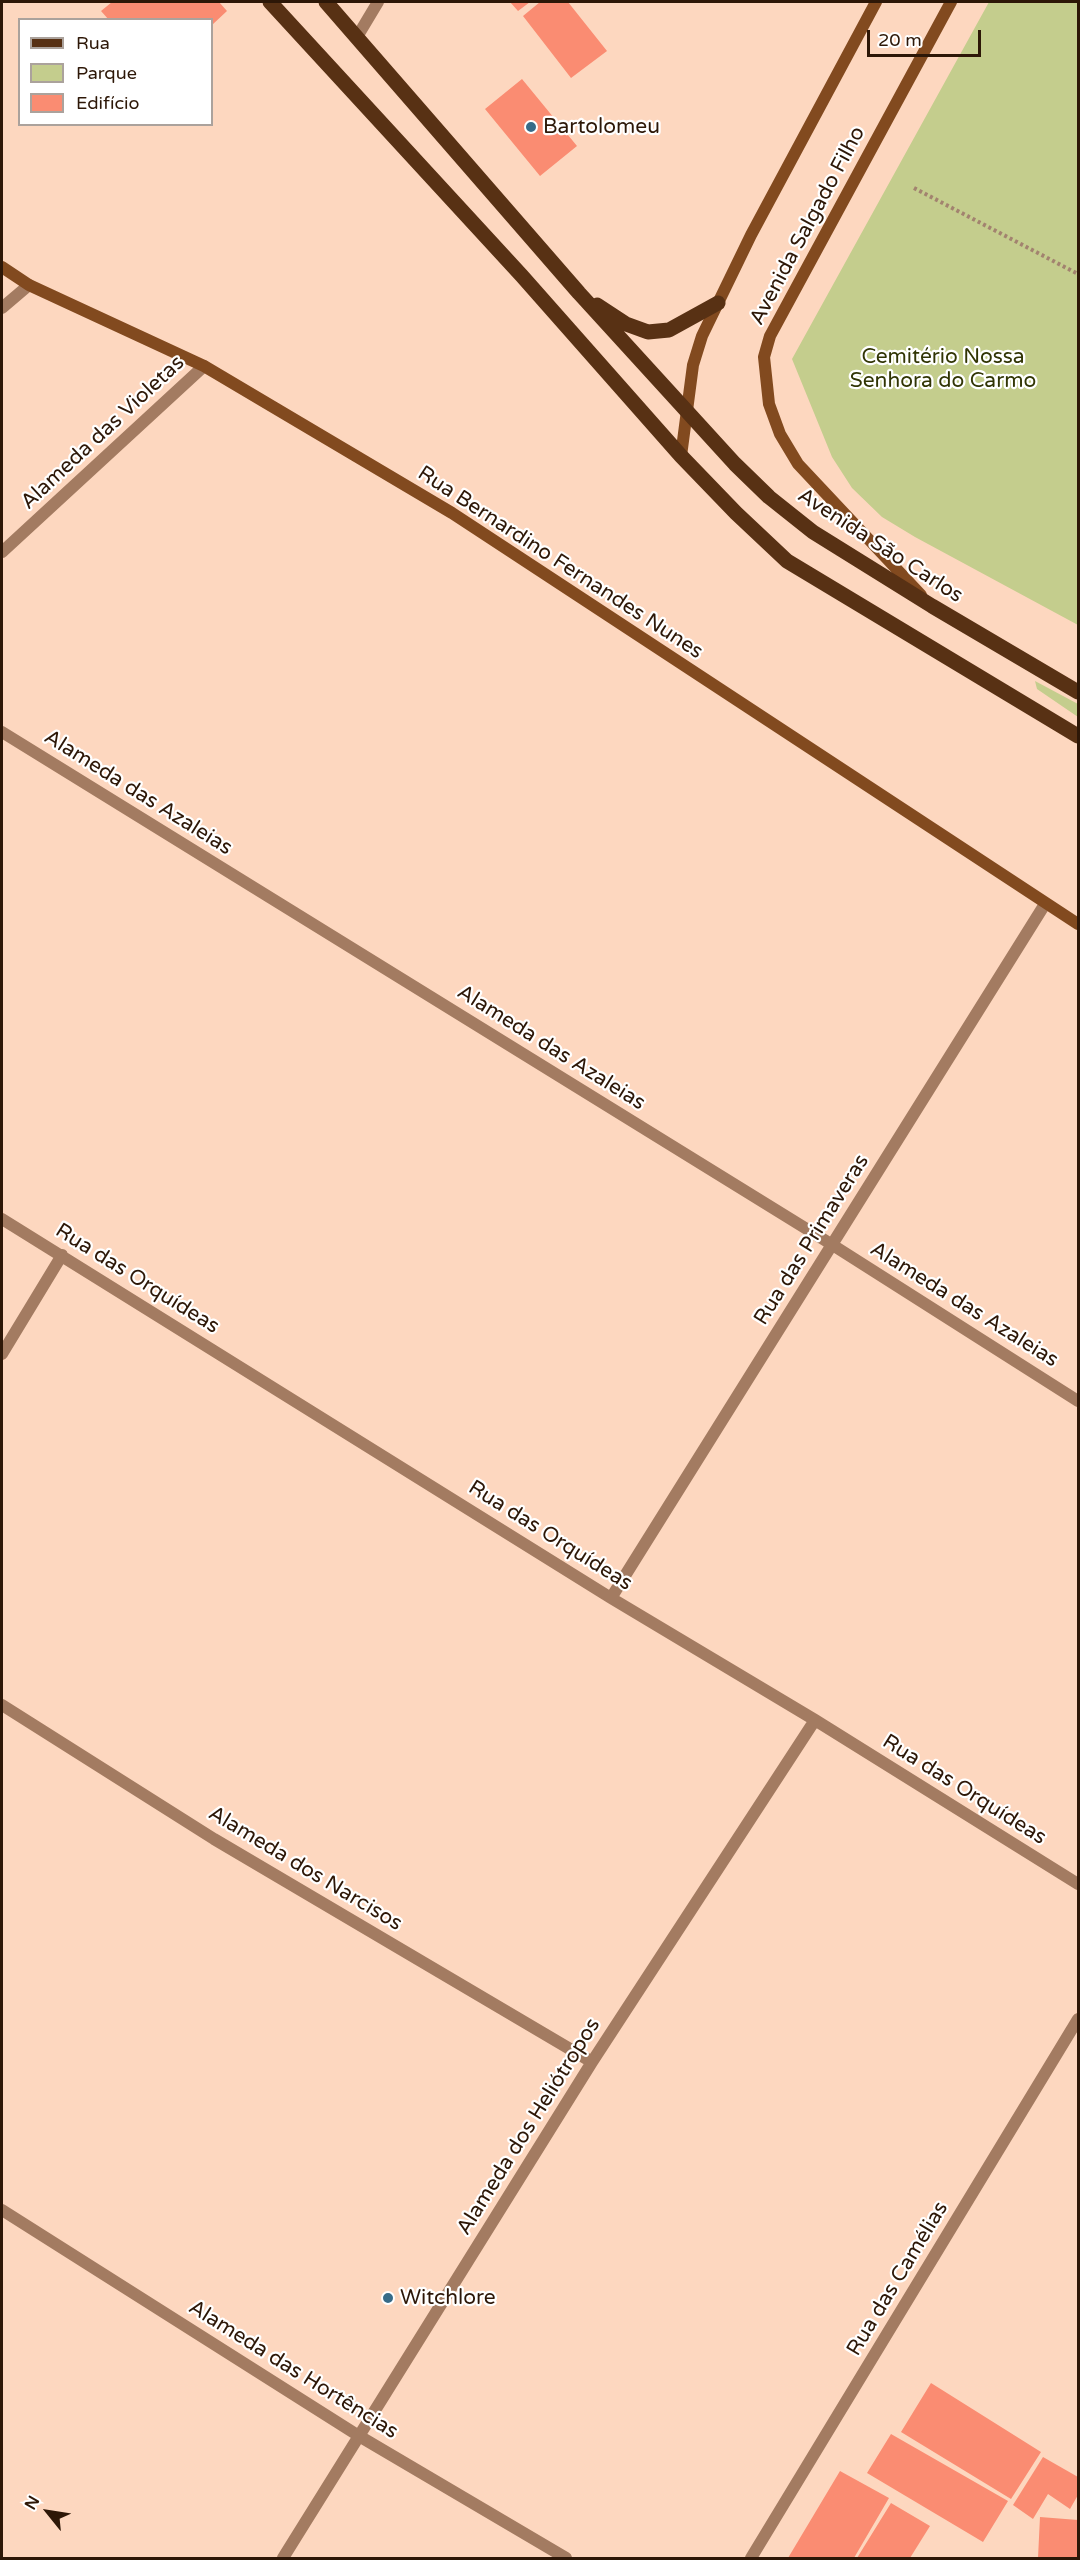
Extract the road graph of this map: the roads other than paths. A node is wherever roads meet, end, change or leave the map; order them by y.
1 (270, 2) edge
2 (326, 2) edge
3 (378, 2) edge
4 (876, 2) edge
5 (951, 2) edge
6 (357, 37) junction
7 (2, 267) edge
8 (29, 285) junction
9 (579, 293) junction
10 (718, 303) junction
11 (2, 308) edge
12 (204, 366) junction
13 (687, 412) junction
14 (681, 456) junction
15 (2, 552) edge
16 (932, 606) junction
17 (1078, 692) edge
18 (2, 732) edge
19 (1078, 736) edge
20 (1045, 904) junction
21 (1078, 924) edge
22 (2, 1219) edge
23 (831, 1244) junction
24 (62, 1256) junction
25 (2, 1353) edge
26 (1078, 1401) edge
27 (611, 1598) junction
28 (2, 1705) edge
29 (815, 1720) junction
30 (1078, 1884) edge
31 (1078, 2019) edge
32 (592, 2062) junction
33 (2, 2210) edge
34 (359, 2436) junction
35 (283, 2559) edge
36 (566, 2559) edge
37 (751, 2559) edge

1 - 14 main road
2 - 6 main road
3 - 6 street
4 - 10 street, Avenida Salgado Filho
5 - 16 street, Avenida Salgado Filho
6 - 9 main road
7 - 8 street, Rua Bernardino Fernandes Nunes
8 - 11 street
8 - 12 street, Rua Bernardino Fernandes Nunes
9 - 10 main road
9 - 13 main road, Avenida São Carlos
10 - 13 street, Avenida Salgado Filho
12 - 15 street, Alameda das Violetas
12 - 20 street, Rua Bernardino Fernandes Nunes
13 - 14 street
13 - 16 main road, Avenida São Carlos
14 - 19 main road
16 - 17 main road, Avenida São Carlos
18 - 23 street, Alameda das Azaleias
20 - 21 street, Rua Bernardino Fernandes Nunes
20 - 23 street, Rua das Primaveras
22 - 24 street, Rua das Orquídeas
23 - 26 street, Alameda das Azaleias
23 - 27 street, Rua das Primaveras
24 - 25 street
24 - 27 street, Rua das Orquídeas
27 - 29 street, Rua das Orquídeas
28 - 32 street, Alameda dos Narcisos
29 - 30 street, Rua das Orquídeas
29 - 32 street, Alameda dos Heliótropos
31 - 37 street, Rua das Camélias
32 - 34 street, Alameda dos Heliótropos
33 - 34 street, Alameda das Hortências
34 - 35 street, Alameda dos Heliótropos
34 - 36 street, Alameda das Hortências

